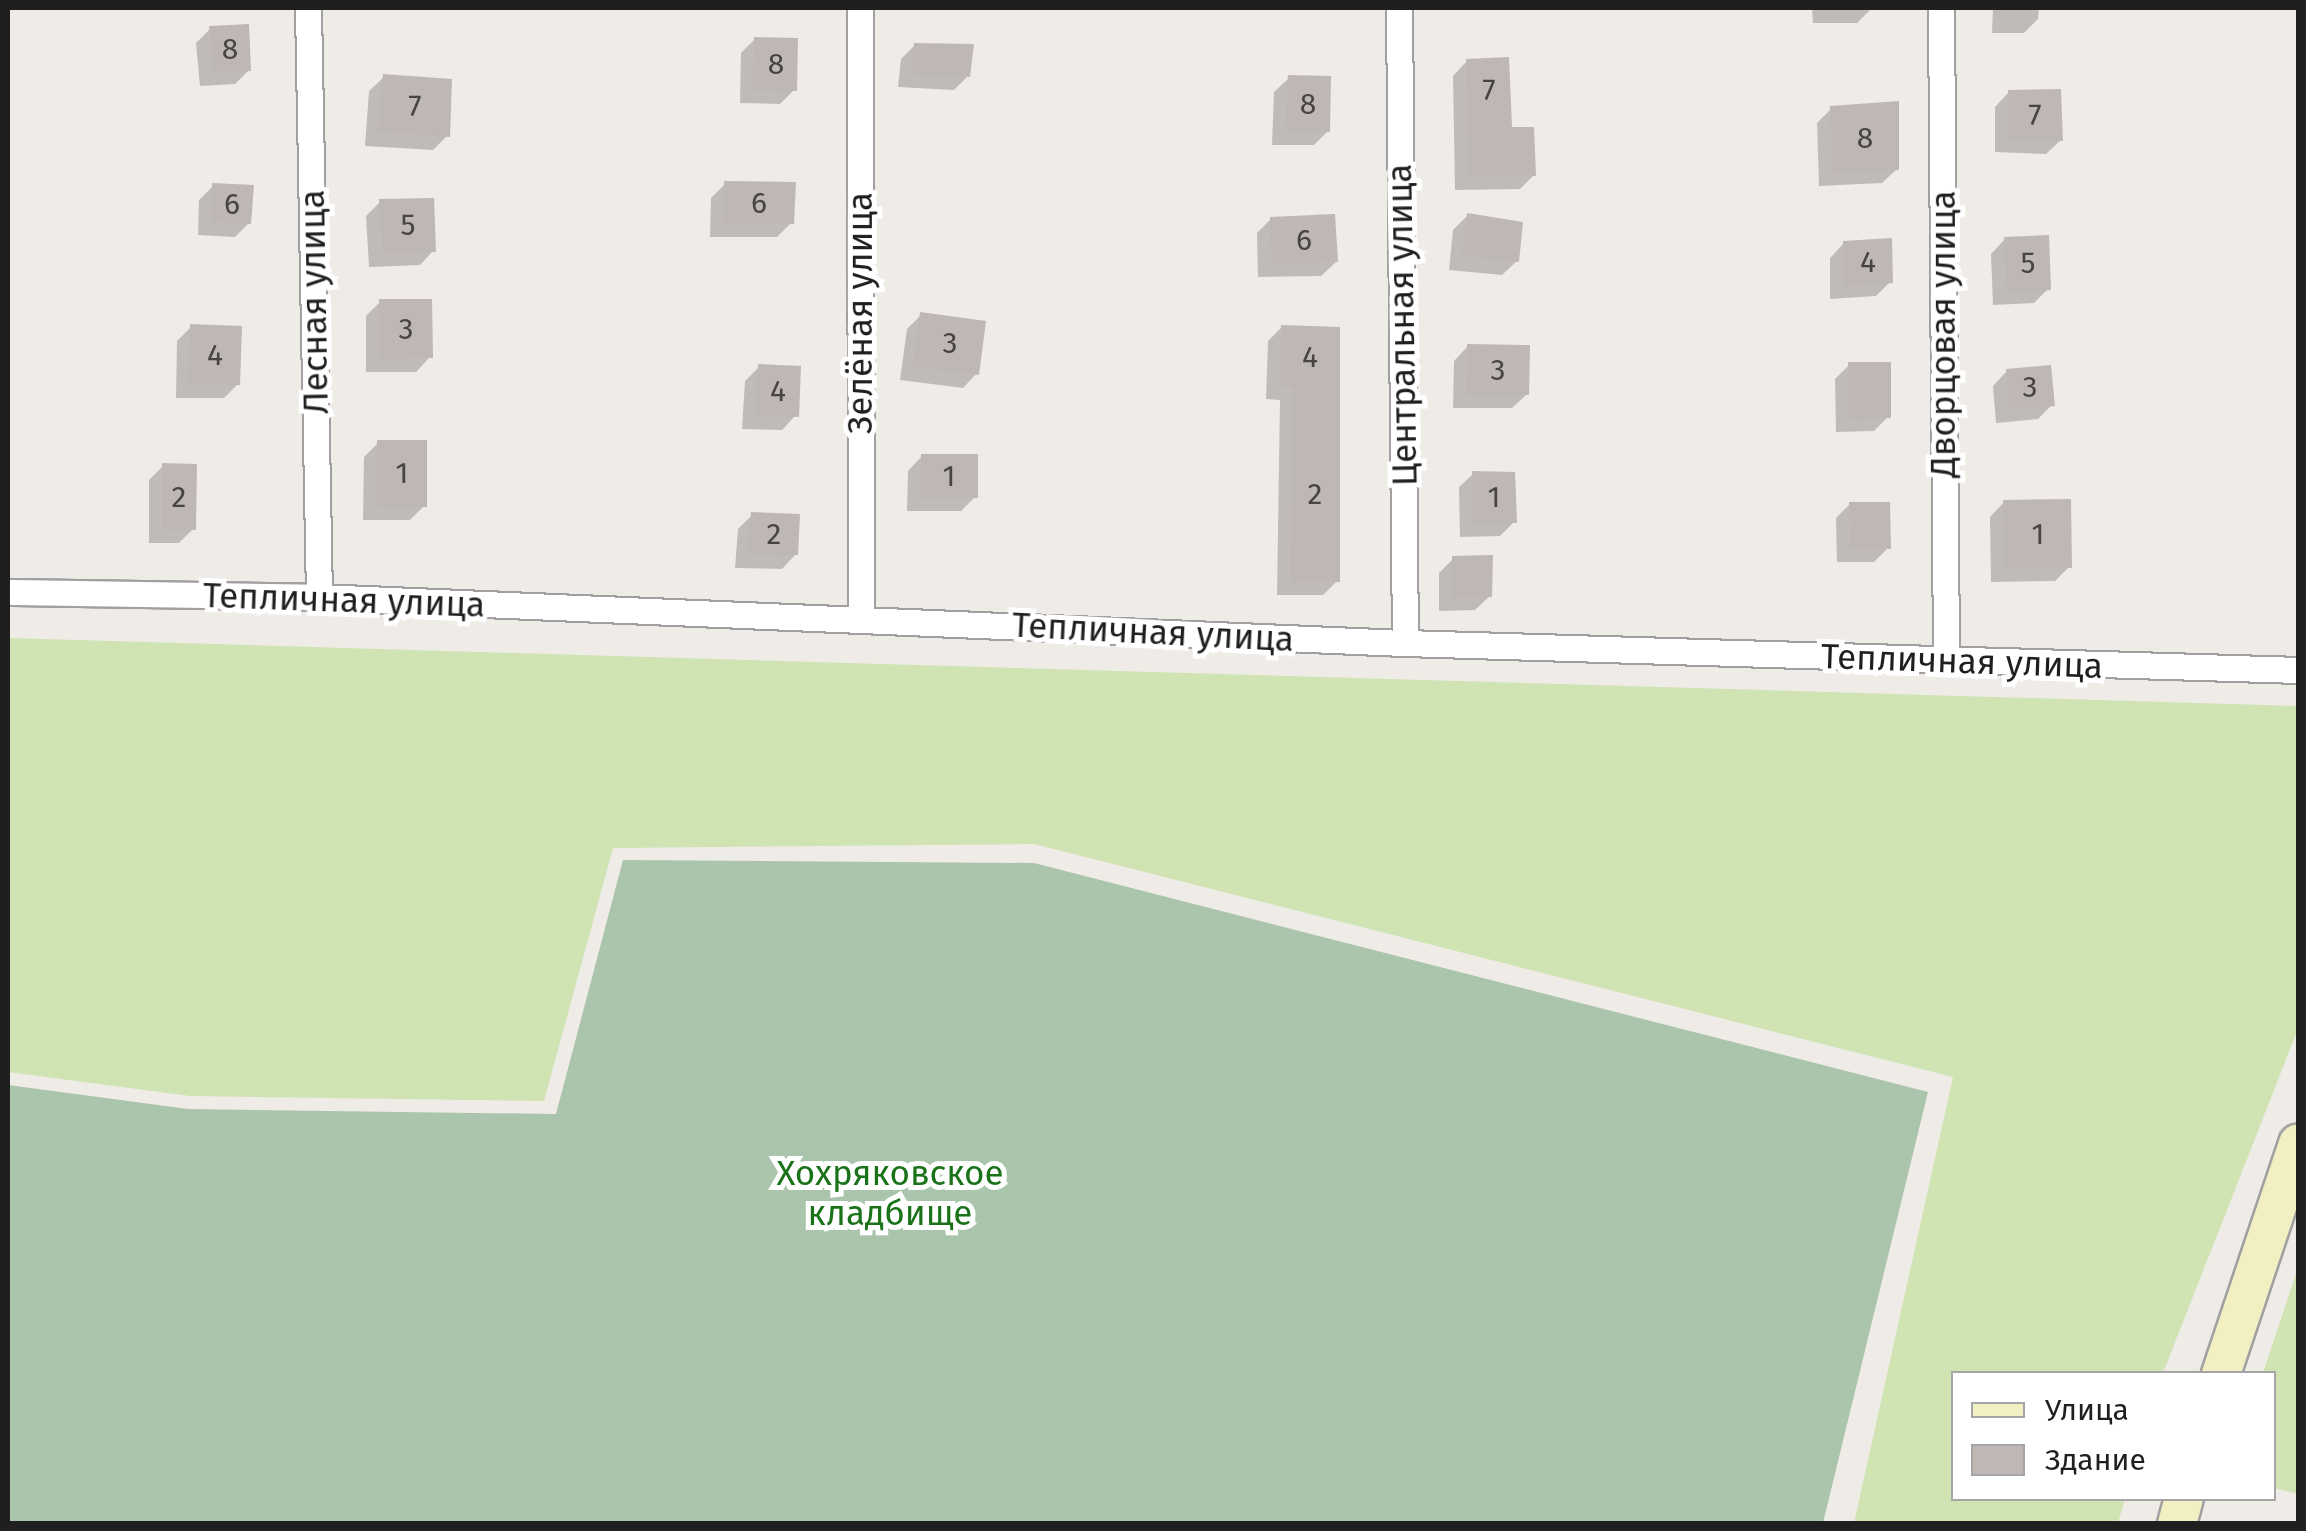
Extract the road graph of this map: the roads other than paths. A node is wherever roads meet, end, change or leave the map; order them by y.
1 (308, 8) edge
2 (860, 8) edge
3 (1399, 8) edge
4 (1941, 8) edge
5 (8, 592) edge
6 (319, 597) junction
7 (861, 619) junction
8 (1404, 643) junction
9 (1946, 661) junction
10 (2298, 670) edge
11 (2298, 1144) edge
12 (2223, 1371) edge

1 - 6 street, Лесная улица
2 - 7 street, Зелёная улица
3 - 8 street, Центральная улица
4 - 9 street, Дворцовая улица
5 - 6 street, Тепличная улица
6 - 7 street, Тепличная улица
7 - 8 street, Тепличная улица
8 - 9 street, Тепличная улица
9 - 10 street, Тепличная улица
11 - 12 street

